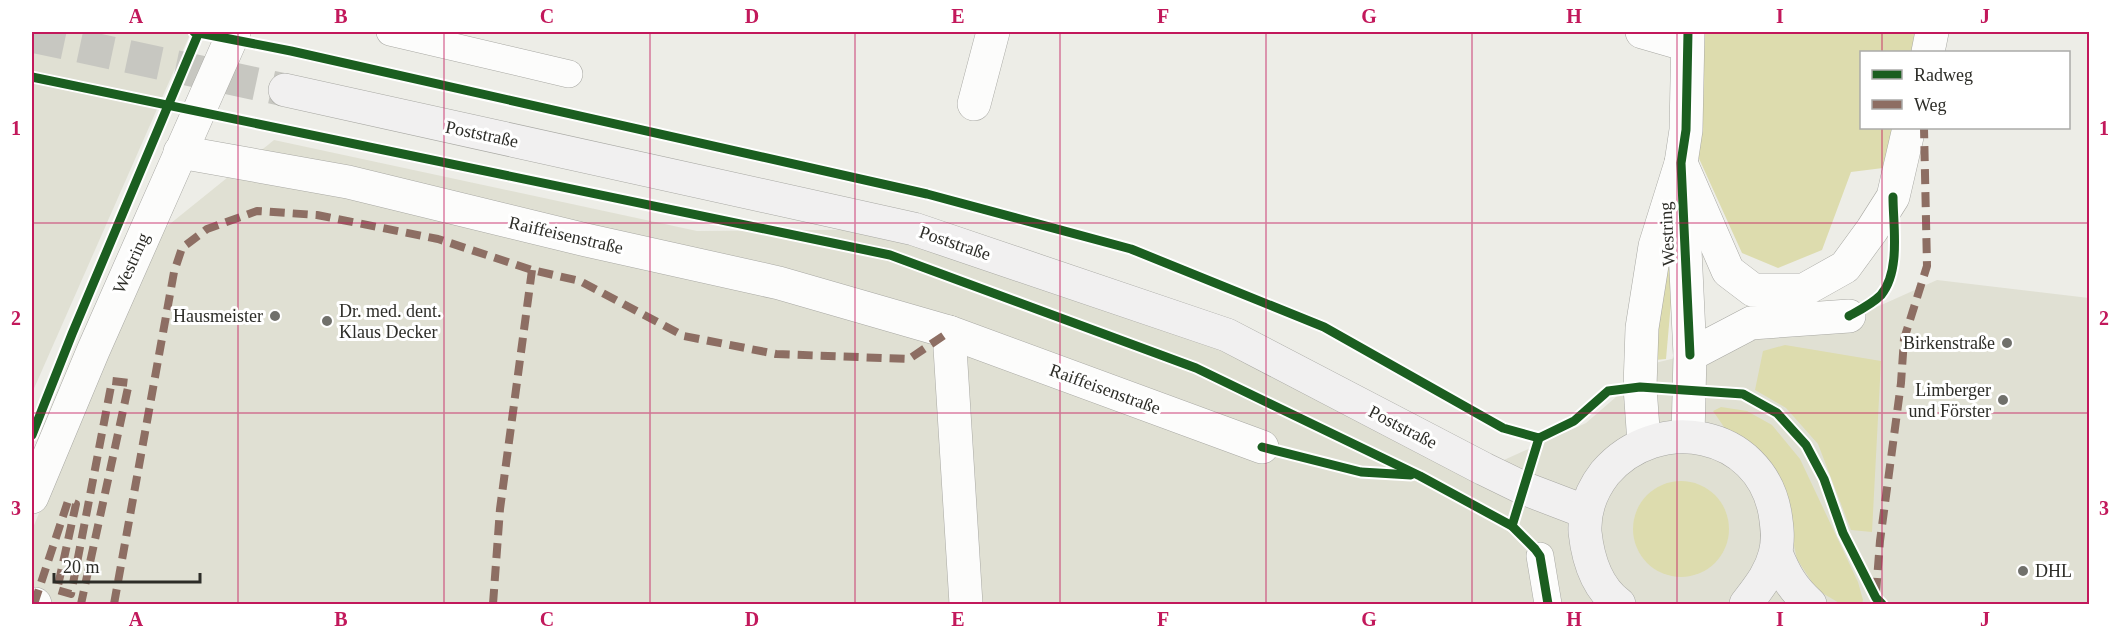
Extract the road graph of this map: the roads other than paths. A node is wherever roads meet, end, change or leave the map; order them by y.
1 (234, 32) edge
2 (390, 32) edge
3 (993, 32) edge
4 (1642, 32) edge
5 (1932, 32) edge
6 (1688, 38) edge
7 (1928, 51) edge
8 (569, 74) dead end
9 (285, 90) tunnel mouth
10 (974, 104) dead end
11 (1910, 129) edge
12 (180, 152) junction
13 (1681, 163) junction
14 (1849, 316) dead end
15 (949, 332) junction
16 (1690, 356) junction
17 (1688, 436) junction
18 (1644, 443) junction
19 (1262, 447) dead end
20 (32, 496) edge
21 (1586, 512) junction
22 (1776, 553) junction
23 (1540, 556) dead end
24 (966, 604) edge
25 (1548, 604) edge
26 (1618, 604) edge
27 (1746, 604) edge
28 (1810, 604) edge

1 - 12 street, Westring
2 - 8 lane
3 - 10 street
4 - 6 street
5 - 7 street
6 - 13 street, Westring
9 - 21 street, Poststraße
11 - 13 street
12 - 15 street, Raiffeisenstraße
12 - 20 street, Westring
13 - 16 street, Westring
13 - 18 street, Westring
14 - 16 street
15 - 19 street, Raiffeisenstraße
15 - 24 street
16 - 17 street, Westring
17 - 18 street
17 - 22 street
18 - 21 street
21 - 26 street
22 - 27 street
22 - 28 street
23 - 25 lane

